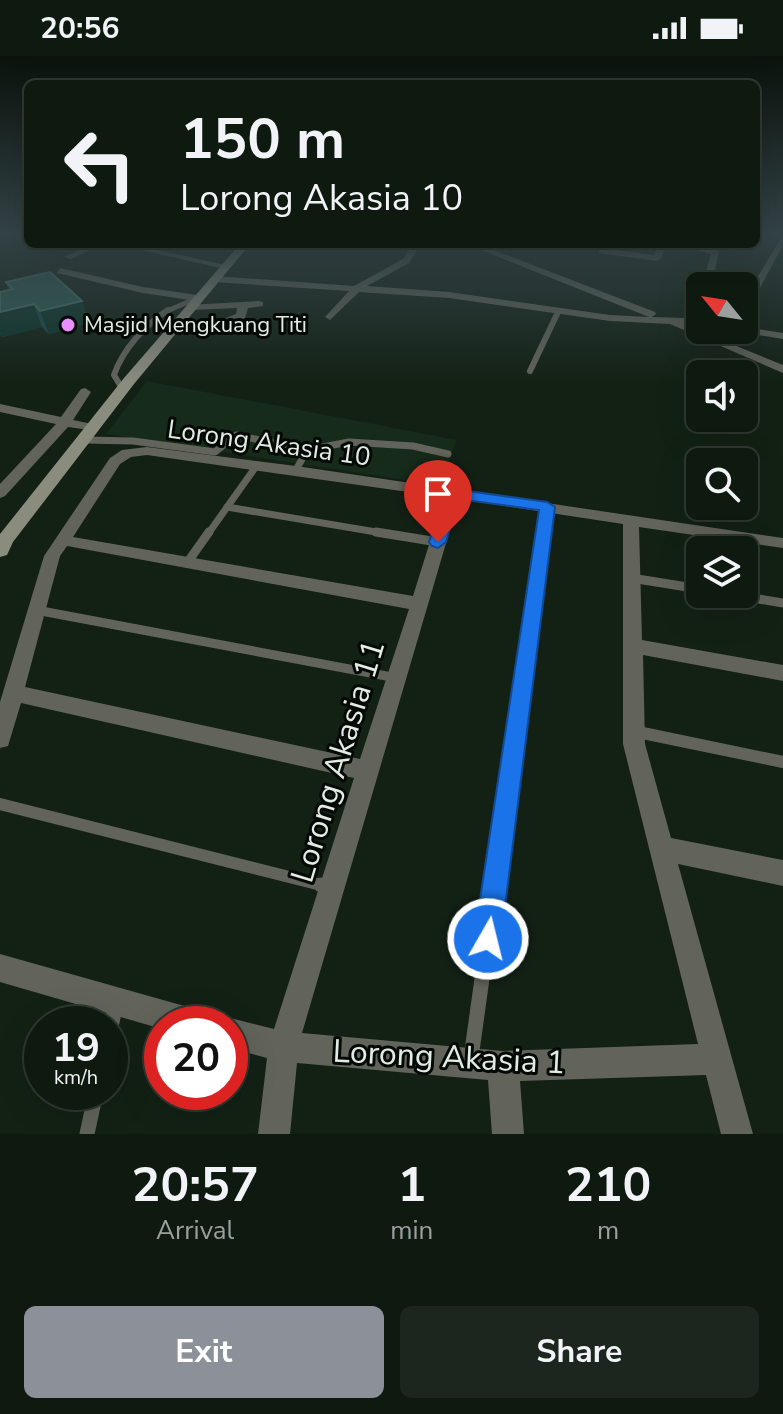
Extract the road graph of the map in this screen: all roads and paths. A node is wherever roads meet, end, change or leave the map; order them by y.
1 (114, 283) edge
2 (208, 283) edge
3 (329, 283) edge
4 (366, 283) edge
5 (572, 283) edge
6 (357, 288) junction
7 (194, 302) junction
8 (259, 304) dead end
9 (243, 305) junction
10 (558, 312) junction
11 (330, 317) dead end
12 (667, 320) junction
13 (686, 321) edge
14 (173, 329) junction
15 (758, 332) edge
16 (783, 336) edge
17 (783, 369) edge
18 (530, 371) dead end
19 (123, 390) junction
20 (85, 392) dead end
21 (0, 408) edge
22 (65, 422) junction
23 (88, 434) junction
24 (307, 450) junction
25 (448, 454) dead end
26 (257, 465) junction
27 (296, 470) junction
28 (0, 493) edge
29 (453, 494) junction
30 (227, 507) junction
31 (547, 507) junction
32 (631, 519) junction
33 (62, 540) junction
34 (438, 542) junction
35 (783, 543) edge
36 (0, 551) edge
37 (187, 563) junction
38 (631, 578) junction
39 (686, 587) edge
40 (758, 599) edge
41 (783, 603) edge
42 (419, 604) junction
43 (36, 610) junction
44 (632, 646) junction
45 (783, 673) edge
46 (397, 678) junction
47 (13, 693) junction
48 (633, 731) junction
49 (0, 739) edge
50 (783, 762) edge
51 (368, 771) junction
52 (0, 804) edge
53 (661, 848) junction
54 (783, 873) edge
55 (333, 887) junction
56 (0, 968) edge
57 (88, 1006) edge
58 (248, 1038) edge
59 (283, 1047) junction
60 (717, 1059) junction
61 (470, 1063) junction
62 (503, 1066) junction
63 (92, 1110) edge
64 (87, 1134) edge
65 (274, 1134) edge
66 (508, 1134) edge
67 (737, 1134) edge

1 - 7 street
2 - 7 main road
3 - 6 street
4 - 6 street
5 - 12 street
6 - 10 street
6 - 11 street
7 - 9 street
7 - 14 main road
7 - 19 lane
8 - 9 street
9 - 14 street
10 - 12 street
10 - 18 lane
12 - 13 street
12 - 17 street
14 - 19 main road
15 - 16 street
19 - 23 main road
20 - 22 street
21 - 22 street
22 - 23 street
22 - 28 street
23 - 24 lane
23 - 36 main road
24 - 25 lane
24 - 27 lane
26 - 27 street, Lorong Akasia 10
26 - 30 lane
26 - 33 street, Lorong Akasia 10
27 - 29 street, Lorong Akasia 10
29 - 31 street, Lorong Akasia 10
29 - 34 street, Lorong Akasia 11
30 - 34 lane
30 - 37 lane
31 - 32 street, Lorong Akasia 10
31 - 61 lane
32 - 35 street, Lorong Akasia 10
32 - 38 street
33 - 37 street
33 - 43 street
34 - 42 street, Lorong Akasia 11
37 - 42 street
38 - 39 lane
38 - 44 street
40 - 41 lane
42 - 46 street, Lorong Akasia 11
43 - 46 lane
43 - 47 street
44 - 45 street
44 - 48 street
46 - 51 street, Lorong Akasia 11
47 - 49 street
47 - 51 street
48 - 50 lane
48 - 53 street
51 - 55 street, Lorong Akasia 11
52 - 55 lane
53 - 54 street
53 - 60 street
55 - 59 street, Lorong Akasia 11
56 - 57 street
58 - 59 street, Lorong Akasia 1
59 - 61 street, Lorong Akasia 1
59 - 65 street, Lorong Akasia 11
60 - 62 street, Lorong Akasia 1
60 - 67 street
61 - 62 street, Lorong Akasia 1
62 - 66 street
63 - 64 lane

